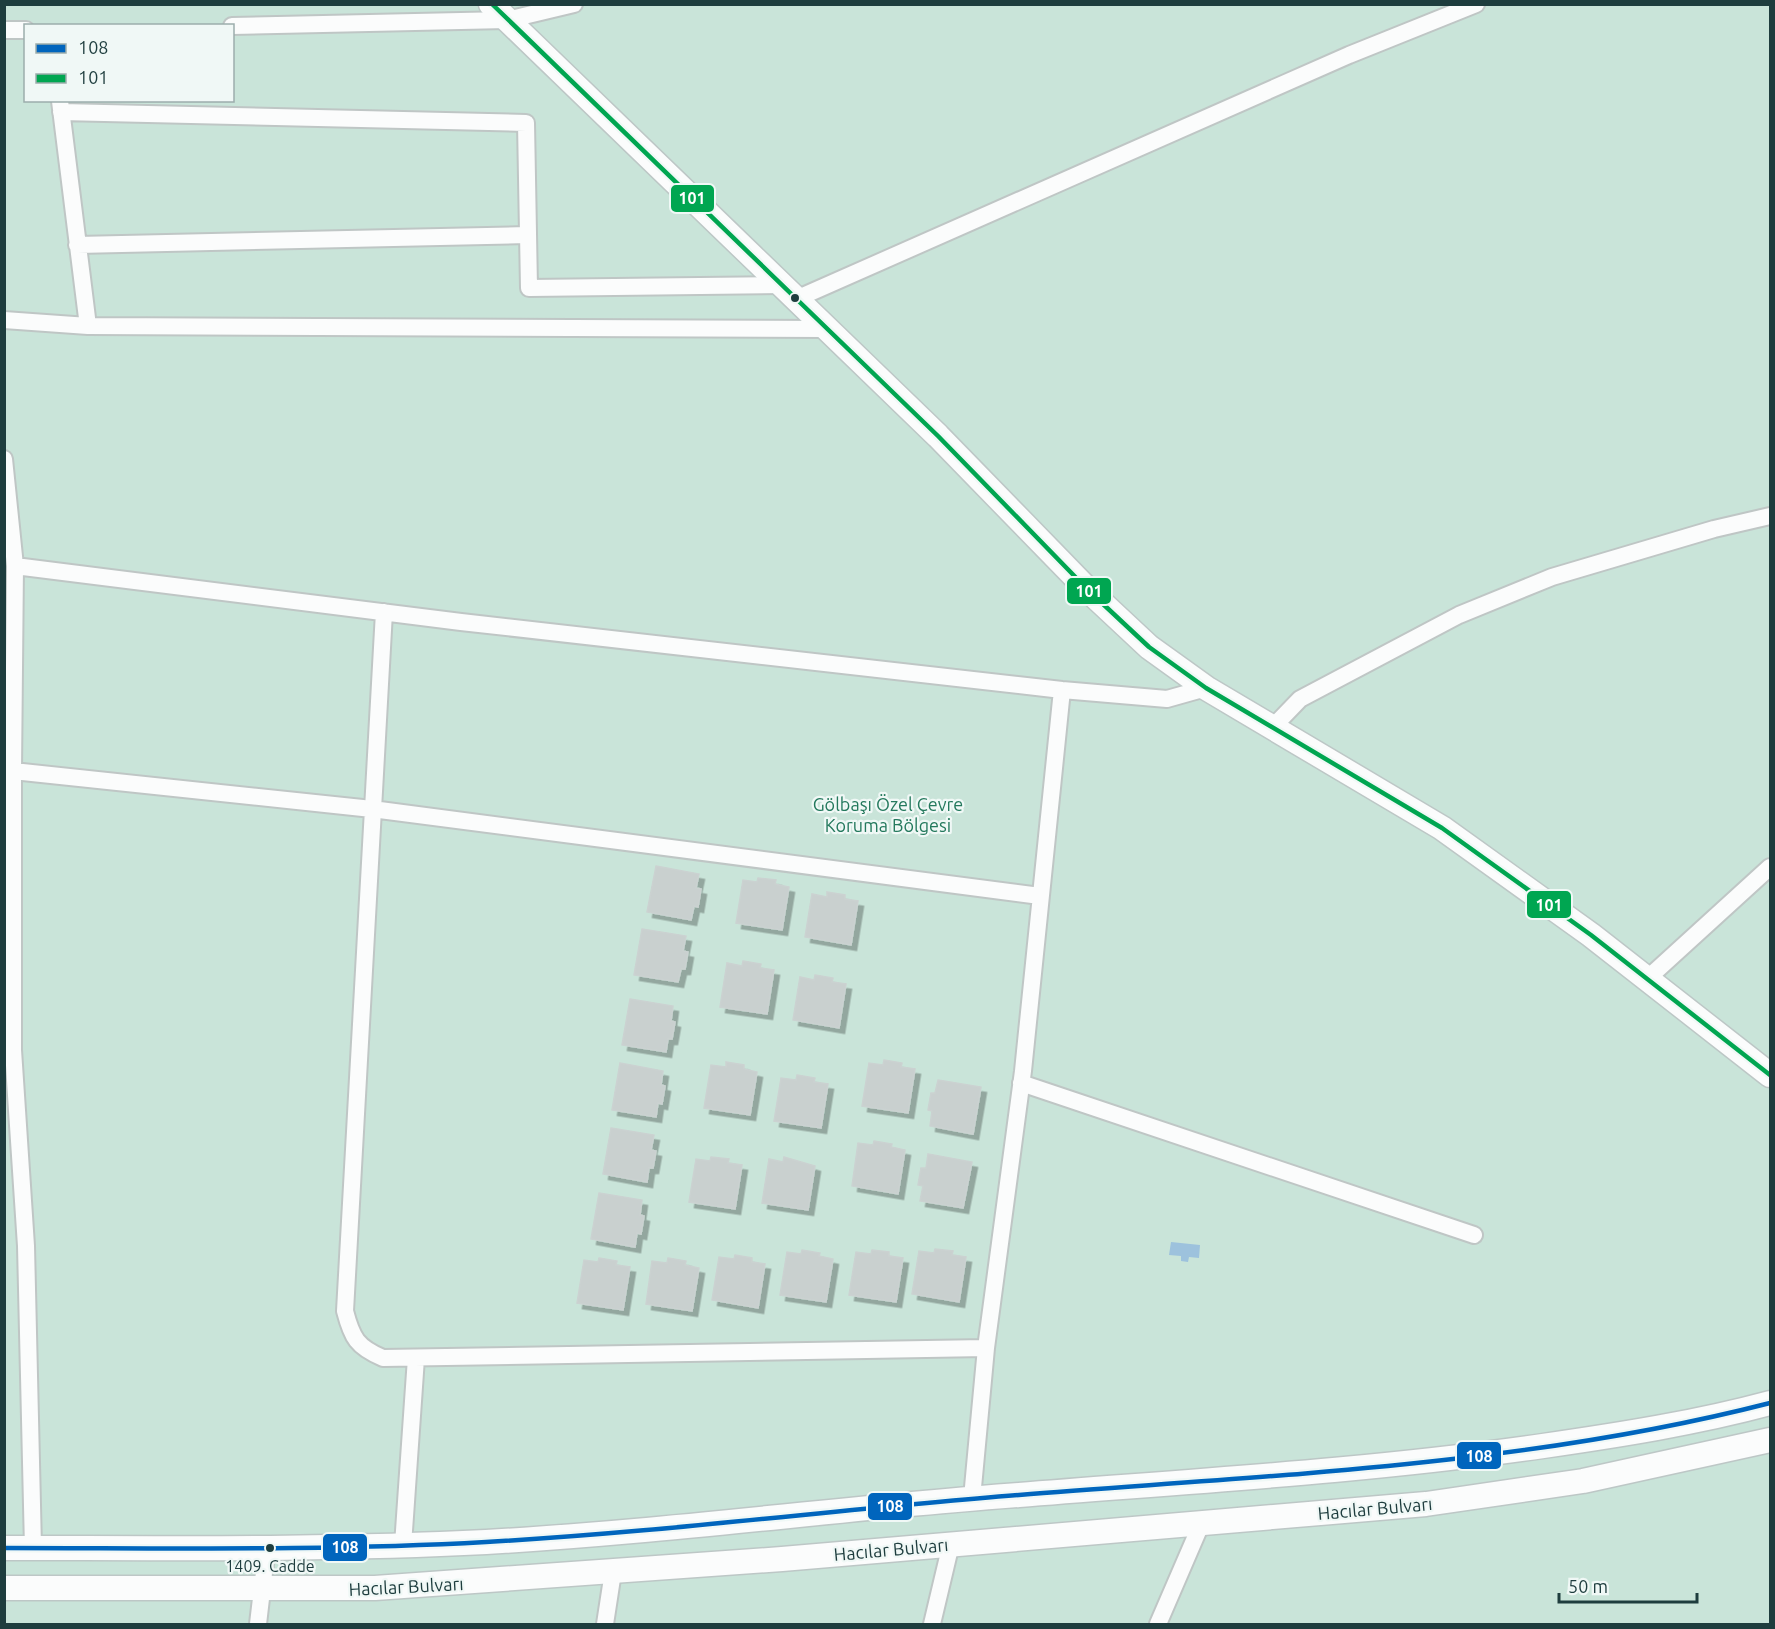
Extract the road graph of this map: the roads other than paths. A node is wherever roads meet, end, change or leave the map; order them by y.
1 (574, 4) edge
2 (1476, 4) edge
3 (499, 12) edge
4 (234, 26) edge
5 (4, 30) edge
6 (24, 30) edge
7 (61, 106) edge
8 (526, 235) junction
9 (77, 245) junction
10 (789, 292) junction
11 (4, 320) edge
12 (88, 326) junction
13 (827, 328) junction
14 (4, 459) edge
15 (1770, 516) edge
16 (15, 566) junction
17 (384, 612) junction
18 (1206, 688) junction
19 (1062, 690) junction
20 (1274, 727) junction
21 (13, 771) junction
22 (372, 809) junction
23 (1770, 867) edge
24 (1040, 896) junction
25 (1647, 979) junction
26 (1770, 1075) edge
27 (1021, 1083) junction
28 (1474, 1235) dead end
29 (986, 1348) junction
30 (417, 1358) junction
31 (1770, 1403) edge
32 (1770, 1440) edge
33 (972, 1498) junction
34 (1202, 1522) junction
35 (951, 1544) junction
36 (403, 1545) junction
37 (267, 1547) junction
38 (4, 1548) edge
39 (33, 1548) junction
40 (613, 1572) junction
41 (4, 1588) edge
42 (263, 1589) junction
43 (258, 1624) edge
44 (605, 1624) edge
45 (932, 1624) edge
46 (1158, 1624) edge

1 - 3 street
2 - 10 street
3 - 4 street
3 - 10 main road
5 - 6 street
7 - 8 street
7 - 9 street
8 - 9 street
8 - 10 street
9 - 12 street
10 - 13 main road
11 - 12 street
12 - 13 street
13 - 18 main road
14 - 16 street
15 - 20 street
16 - 17 street
16 - 21 street
17 - 19 street
17 - 22 street
18 - 19 street
18 - 20 main road
19 - 24 street
20 - 25 main road
21 - 22 street
21 - 39 street
22 - 24 street
22 - 30 street
23 - 25 street
24 - 27 street
25 - 26 main road
27 - 28 street
27 - 29 street
29 - 30 street
29 - 33 street
30 - 36 street
31 - 33 main road
32 - 34 main road, Hacılar Bulvarı
33 - 36 main road
34 - 35 main road, Hacılar Bulvarı
34 - 46 street
35 - 40 main road, Hacılar Bulvarı
35 - 45 street
36 - 37 main road
37 - 39 main road
37 - 42 street
38 - 39 main road
40 - 42 main road, Hacılar Bulvarı
40 - 44 street
41 - 42 main road, Hacılar Bulvarı
42 - 43 street

